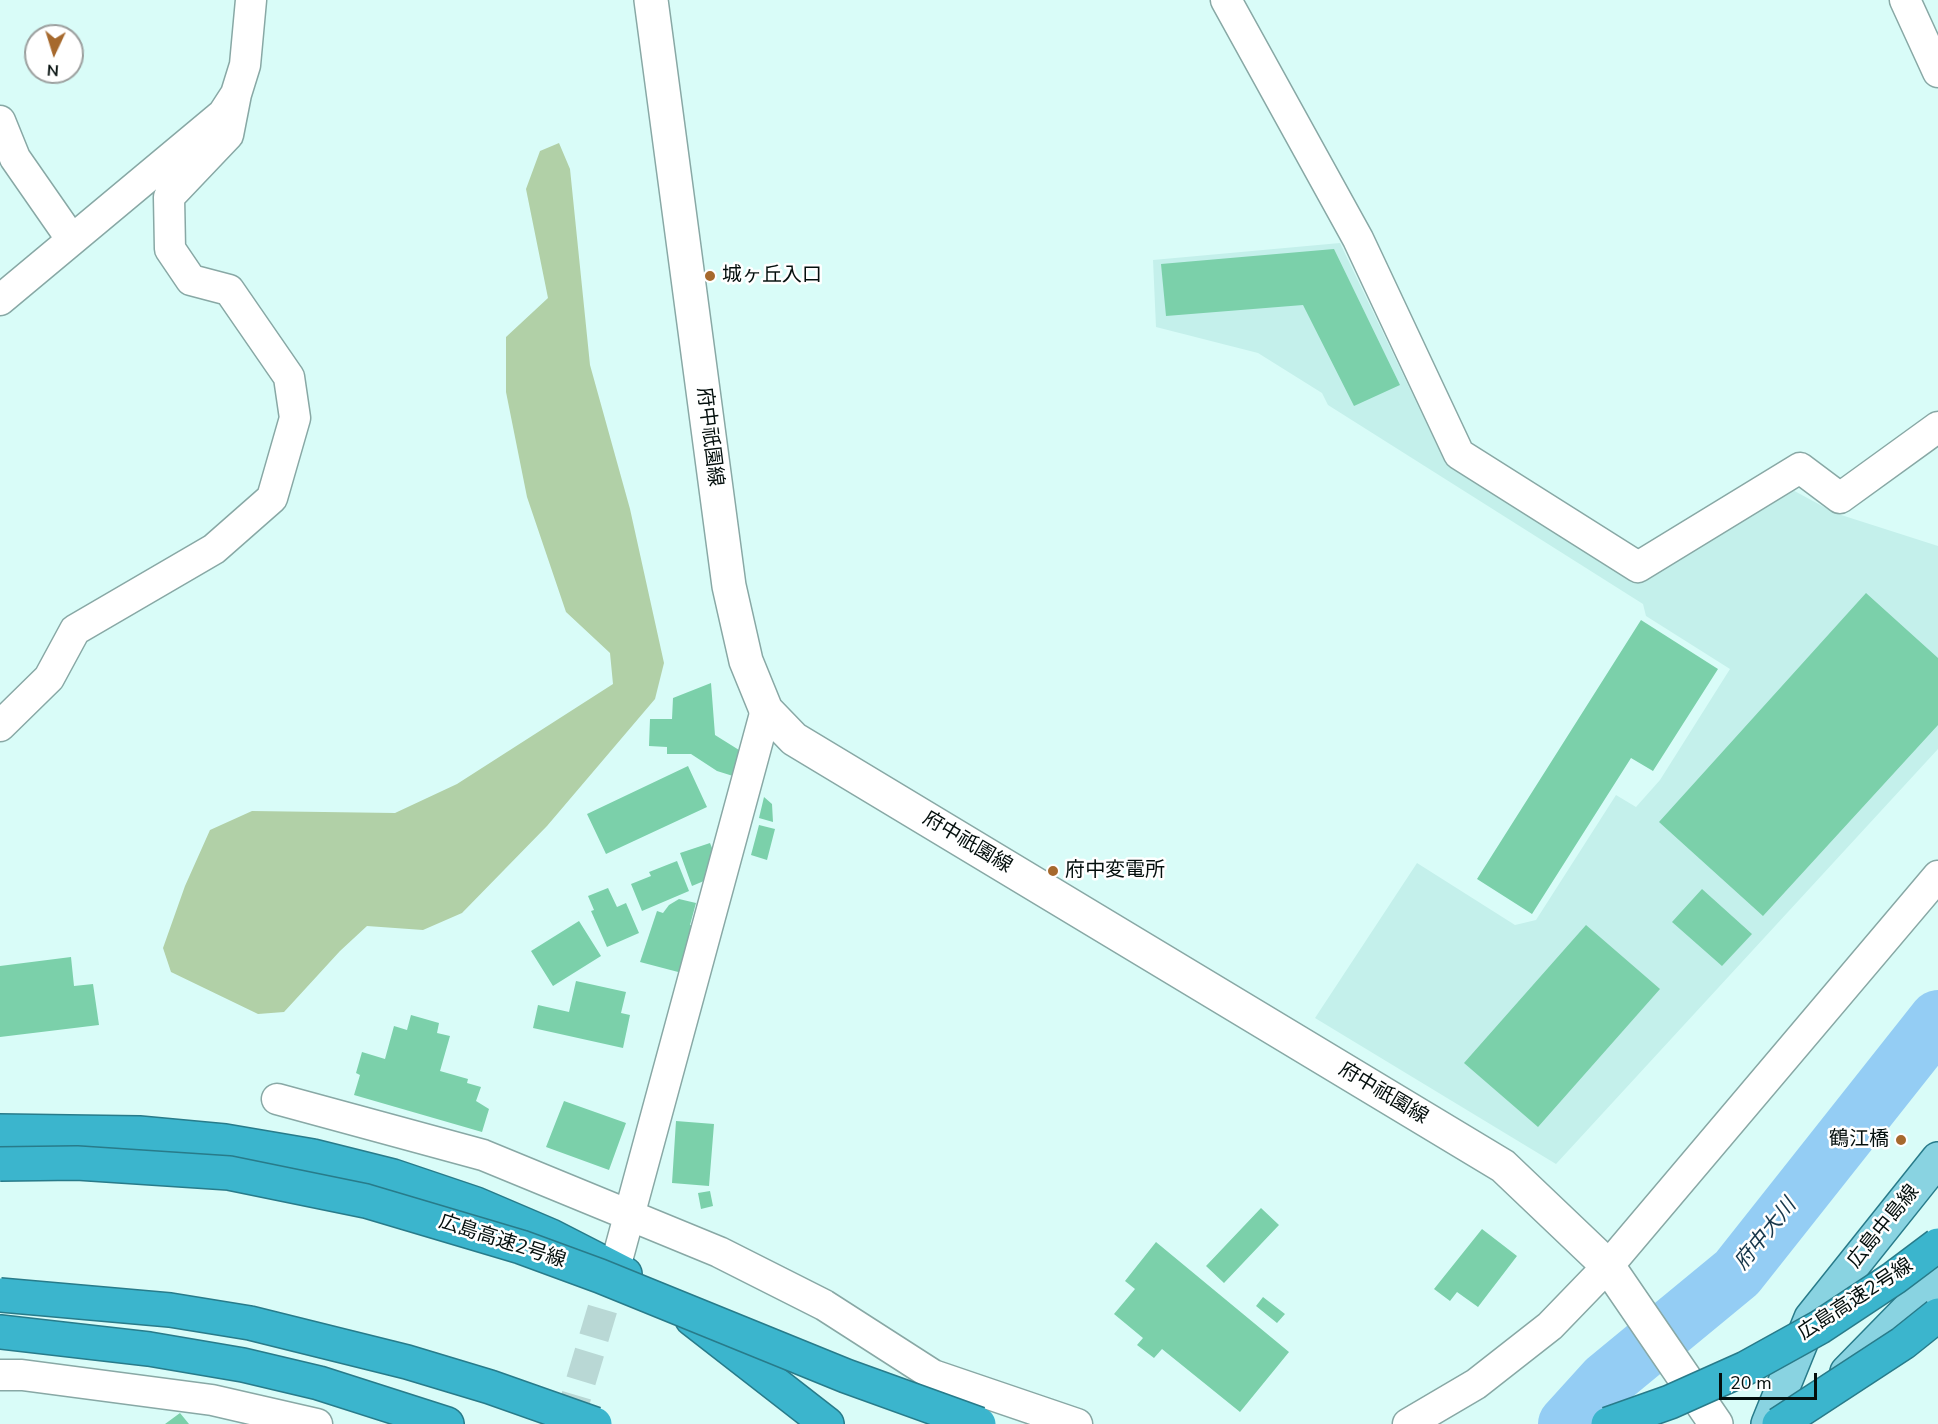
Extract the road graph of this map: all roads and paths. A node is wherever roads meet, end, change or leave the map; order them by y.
1 (250, 0) edge
2 (651, 0) edge
3 (1226, 0) edge
4 (1905, 0) edge
5 (1938, 72) edge
6 (236, 94) junction
7 (0, 121) edge
8 (72, 240) junction
9 (0, 300) edge
10 (1938, 427) edge
11 (766, 710) junction
12 (0, 726) edge
13 (1938, 876) edge
14 (277, 1099) dead end
15 (0, 1131) edge
16 (1938, 1159) edge
17 (0, 1164) edge
18 (630, 1218) junction
19 (1938, 1245) edge
20 (616, 1264) tunnel mouth
21 (1612, 1271) junction
22 (1938, 1279) edge
23 (0, 1295) edge
24 (1938, 1315) edge
25 (0, 1332) edge
26 (0, 1375) edge
27 (317, 1424) edge
28 (447, 1424) edge
29 (595, 1424) edge
30 (827, 1424) edge
31 (979, 1424) edge
32 (1077, 1424) edge
33 (1408, 1424) edge
34 (1608, 1424) edge
35 (1716, 1424) edge
36 (1768, 1424) edge
37 (1779, 1424) edge
38 (1795, 1424) edge

1 - 6 street
2 - 11 main road, 府中祇園線
3 - 10 street
4 - 5 street
6 - 8 street
6 - 12 street
7 - 8 street
8 - 9 street
11 - 18 street
11 - 21 main road, 府中祇園線
13 - 21 street
14 - 18 street
15 - 30 highway
16 - 36 main road, 広島中島線
17 - 31 highway, 広島高速2号線, bridge
18 - 20 street
18 - 32 street
19 - 34 highway, 広島高速2号線, bridge
21 - 33 street
21 - 35 main road, 府中祇園線
22 - 38 main road
23 - 29 highway, bridge
24 - 37 highway, bridge
25 - 28 highway
26 - 27 street

